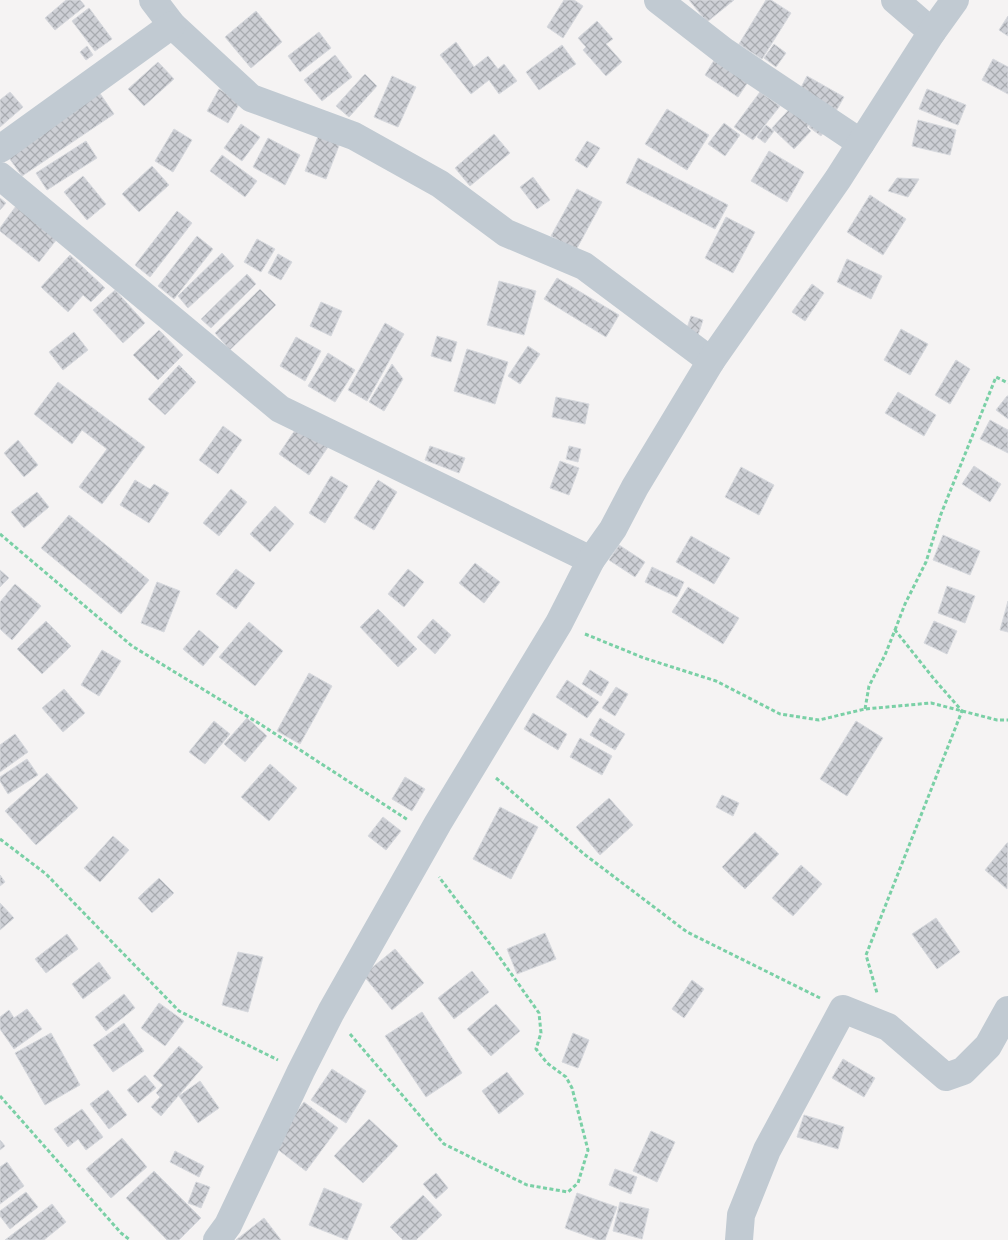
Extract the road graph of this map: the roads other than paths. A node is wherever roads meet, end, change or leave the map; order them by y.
1 (153, 0) edge
2 (658, 0) edge
3 (895, 0) edge
4 (955, 0) edge
5 (172, 25) junction
6 (932, 32) junction
7 (861, 143) junction
8 (0, 149) edge
9 (0, 176) edge
10 (711, 362) junction
11 (591, 560) junction
12 (1008, 1010) edge
13 (216, 1240) edge
14 (739, 1240) edge

1 - 5 street
2 - 7 street
3 - 6 street
4 - 6 street
5 - 8 street
5 - 10 street
6 - 7 street
7 - 10 street
9 - 11 street
10 - 11 street
11 - 13 street
12 - 14 street

